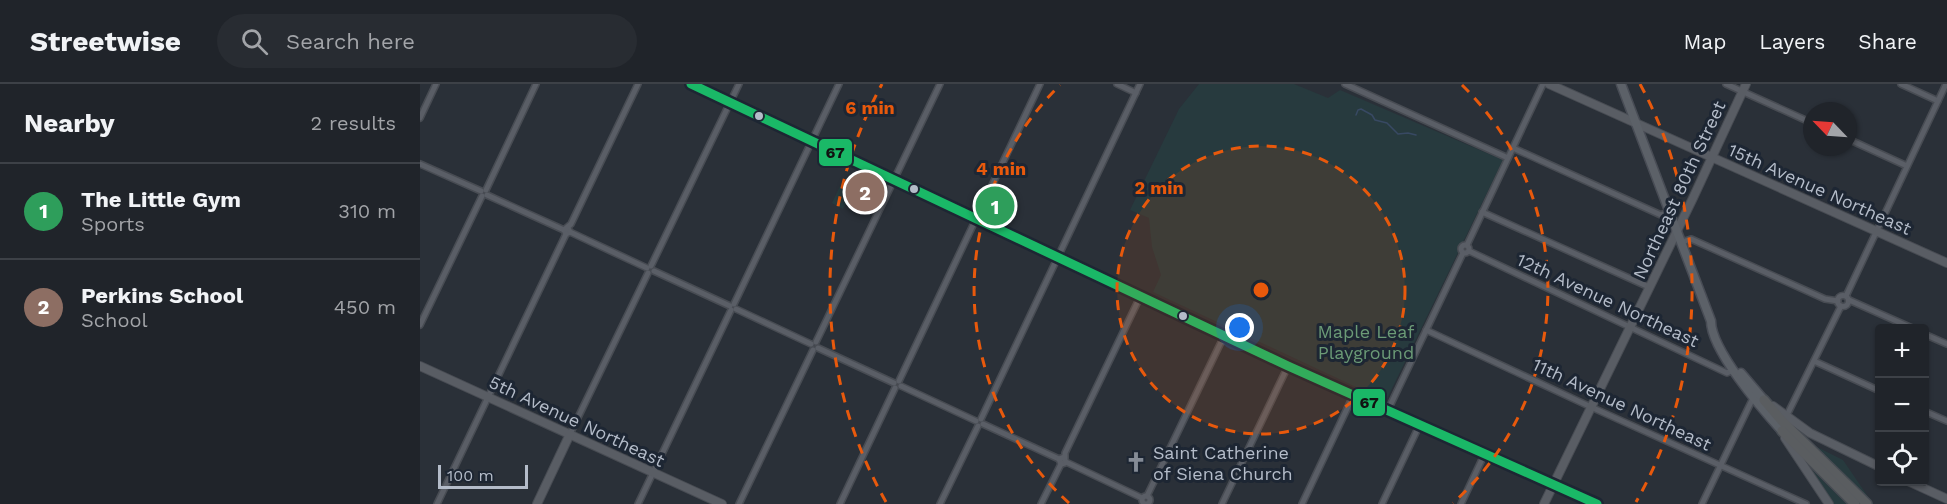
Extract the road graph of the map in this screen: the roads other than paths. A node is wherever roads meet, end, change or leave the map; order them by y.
1 (436, 84) edge
2 (536, 84) edge
3 (638, 84) edge
4 (691, 84) edge
5 (739, 84) edge
6 (839, 84) edge
7 (940, 84) edge
8 (1040, 84) edge
9 (1117, 84) edge
10 (1140, 84) edge
11 (1345, 84) edge
12 (1543, 84) edge
13 (1549, 84) edge
14 (1621, 84) edge
15 (1726, 84) edge
16 (1901, 84) edge
17 (1946, 84) edge
18 (1744, 88) edge
19 (1136, 93) junction
20 (1938, 101) junction
21 (730, 103) junction
22 (420, 118) edge
23 (1803, 118) edge
24 (1636, 123) junction
25 (811, 141) junction
26 (1857, 143) edge
27 (1513, 148) junction
28 (1712, 157) junction
29 (1508, 158) junction
30 (420, 164) edge
31 (1907, 166) junction
32 (894, 180) junction
33 (484, 193) junction
34 (1670, 211) junction
35 (1482, 212) junction
36 (975, 218) junction
37 (1677, 230) junction
38 (567, 231) junction
39 (1876, 231) junction
40 (1682, 243) junction
41 (1466, 250) junction
42 (1058, 257) junction
43 (1947, 263) edge
44 (650, 270) junction
45 (1649, 287) junction
46 (1140, 297) junction
47 (1847, 298) junction
48 (1839, 303) junction
49 (733, 307) junction
50 (1711, 321) junction
51 (1903, 324) edge
52 (420, 325) edge
53 (1630, 327) junction
54 (1426, 330) junction
55 (1224, 336) junction
56 (1929, 336) edge
57 (1947, 344) edge
58 (815, 346) junction
59 (1814, 361) junction
60 (420, 366) edge
61 (1288, 366) junction
62 (1733, 370) junction
63 (897, 384) junction
64 (1875, 389) edge
65 (1354, 394) junction
66 (488, 396) junction
67 (1753, 398) junction
68 (1764, 400) junction
69 (1591, 407) junction
70 (1388, 410) junction
71 (1929, 413) edge
72 (1786, 417) junction
73 (1947, 420) edge
74 (980, 422) junction
75 (1420, 424) junction
76 (1782, 431) junction
77 (570, 434) junction
78 (1485, 453) junction
79 (1062, 461) junction
80 (1875, 465) edge
81 (1720, 466) junction
82 (653, 473) junction
83 (1553, 484) junction
84 (1918, 486) edge
85 (1947, 500) edge
86 (1147, 501) edge
87 (437, 504) edge
88 (537, 504) edge
89 (638, 504) edge
90 (722, 504) edge
91 (739, 504) edge
92 (840, 504) edge
93 (940, 504) edge
94 (1041, 504) edge
95 (1222, 504) edge
96 (1302, 504) edge
97 (1382, 504) edge
98 (1461, 504) edge
99 (1544, 504) edge
100 (1597, 504) edge
101 (1702, 504) edge
102 (1806, 504) edge
103 (1828, 504) edge
104 (1855, 504) edge
105 (1867, 504) edge

1 - 22 street
2 - 33 street
3 - 38 street
4 - 21 main road
5 - 21 street
6 - 25 street
7 - 32 street
8 - 36 street
9 - 19 street
10 - 19 street
11 - 29 street
12 - 27 street
13 - 24 main road, 15th Avenue Northeast
14 - 24 main road
15 - 18 street
16 - 20 street
17 - 20 street
18 - 23 street
18 - 28 main road, Northeast 80th Street
19 - 42 street
20 - 31 street
21 - 25 main road
21 - 44 street
24 - 28 main road, 15th Avenue Northeast
24 - 34 main road
25 - 32 main road
25 - 49 street
26 - 31 street
27 - 29 street
27 - 34 street
28 - 37 main road, Northeast 80th Street
28 - 39 main road, 15th Avenue Northeast
29 - 35 street
30 - 33 street
31 - 39 street
32 - 36 main road
32 - 58 street
33 - 38 street
33 - 52 street
34 - 37 main road
35 - 41 street
35 - 45 street
36 - 42 main road
36 - 63 street
37 - 40 main road
37 - 45 main road, Northeast 80th Street
38 - 44 street
38 - 66 street
39 - 43 main road, 15th Avenue Northeast
39 - 47 street
40 - 48 street
40 - 50 main road
41 - 53 street, 12th Avenue Northeast
41 - 54 street
42 - 46 main road
42 - 74 street
44 - 49 street
44 - 77 street
45 - 53 main road, Northeast 80th Street
46 - 55 main road
46 - 79 street
47 - 48 street
47 - 48 street
47 - 51 street
48 - 59 street
49 - 58 street
49 - 82 street
50 - 62 main road
50 - 68 main road
53 - 62 street, 12th Avenue Northeast
53 - 69 main road, Northeast 80th Street
54 - 69 street, 11th Avenue Northeast
54 - 70 street
55 - 61 main road
55 - 86 street
56 - 57 street
58 - 63 street
58 - 91 street
59 - 64 street
59 - 72 street
60 - 66 main road, 5th Avenue Northeast
61 - 65 main road
61 - 95 street
62 - 67 main road
63 - 74 street
63 - 92 street
65 - 70 main road
65 - 96 street
66 - 77 main road, 5th Avenue Northeast
66 - 87 street
67 - 76 main road
67 - 81 street
68 - 72 main road
68 - 105 highway
69 - 81 street, 11th Avenue Northeast
69 - 83 main road, Northeast 80th Street
70 - 75 main road
71 - 73 street
72 - 80 main road
74 - 79 street
74 - 93 street
75 - 78 main road
75 - 97 street
76 - 103 main road
76 - 104 highway
77 - 82 main road, 5th Avenue Northeast
77 - 88 main road
78 - 83 main road
78 - 98 street
79 - 86 street
79 - 94 street
81 - 101 street
81 - 102 street, 11th Avenue Northeast
82 - 89 street
82 - 90 main road, 5th Avenue Northeast
83 - 99 main road, Northeast 80th Street
83 - 100 main road
84 - 85 main road

